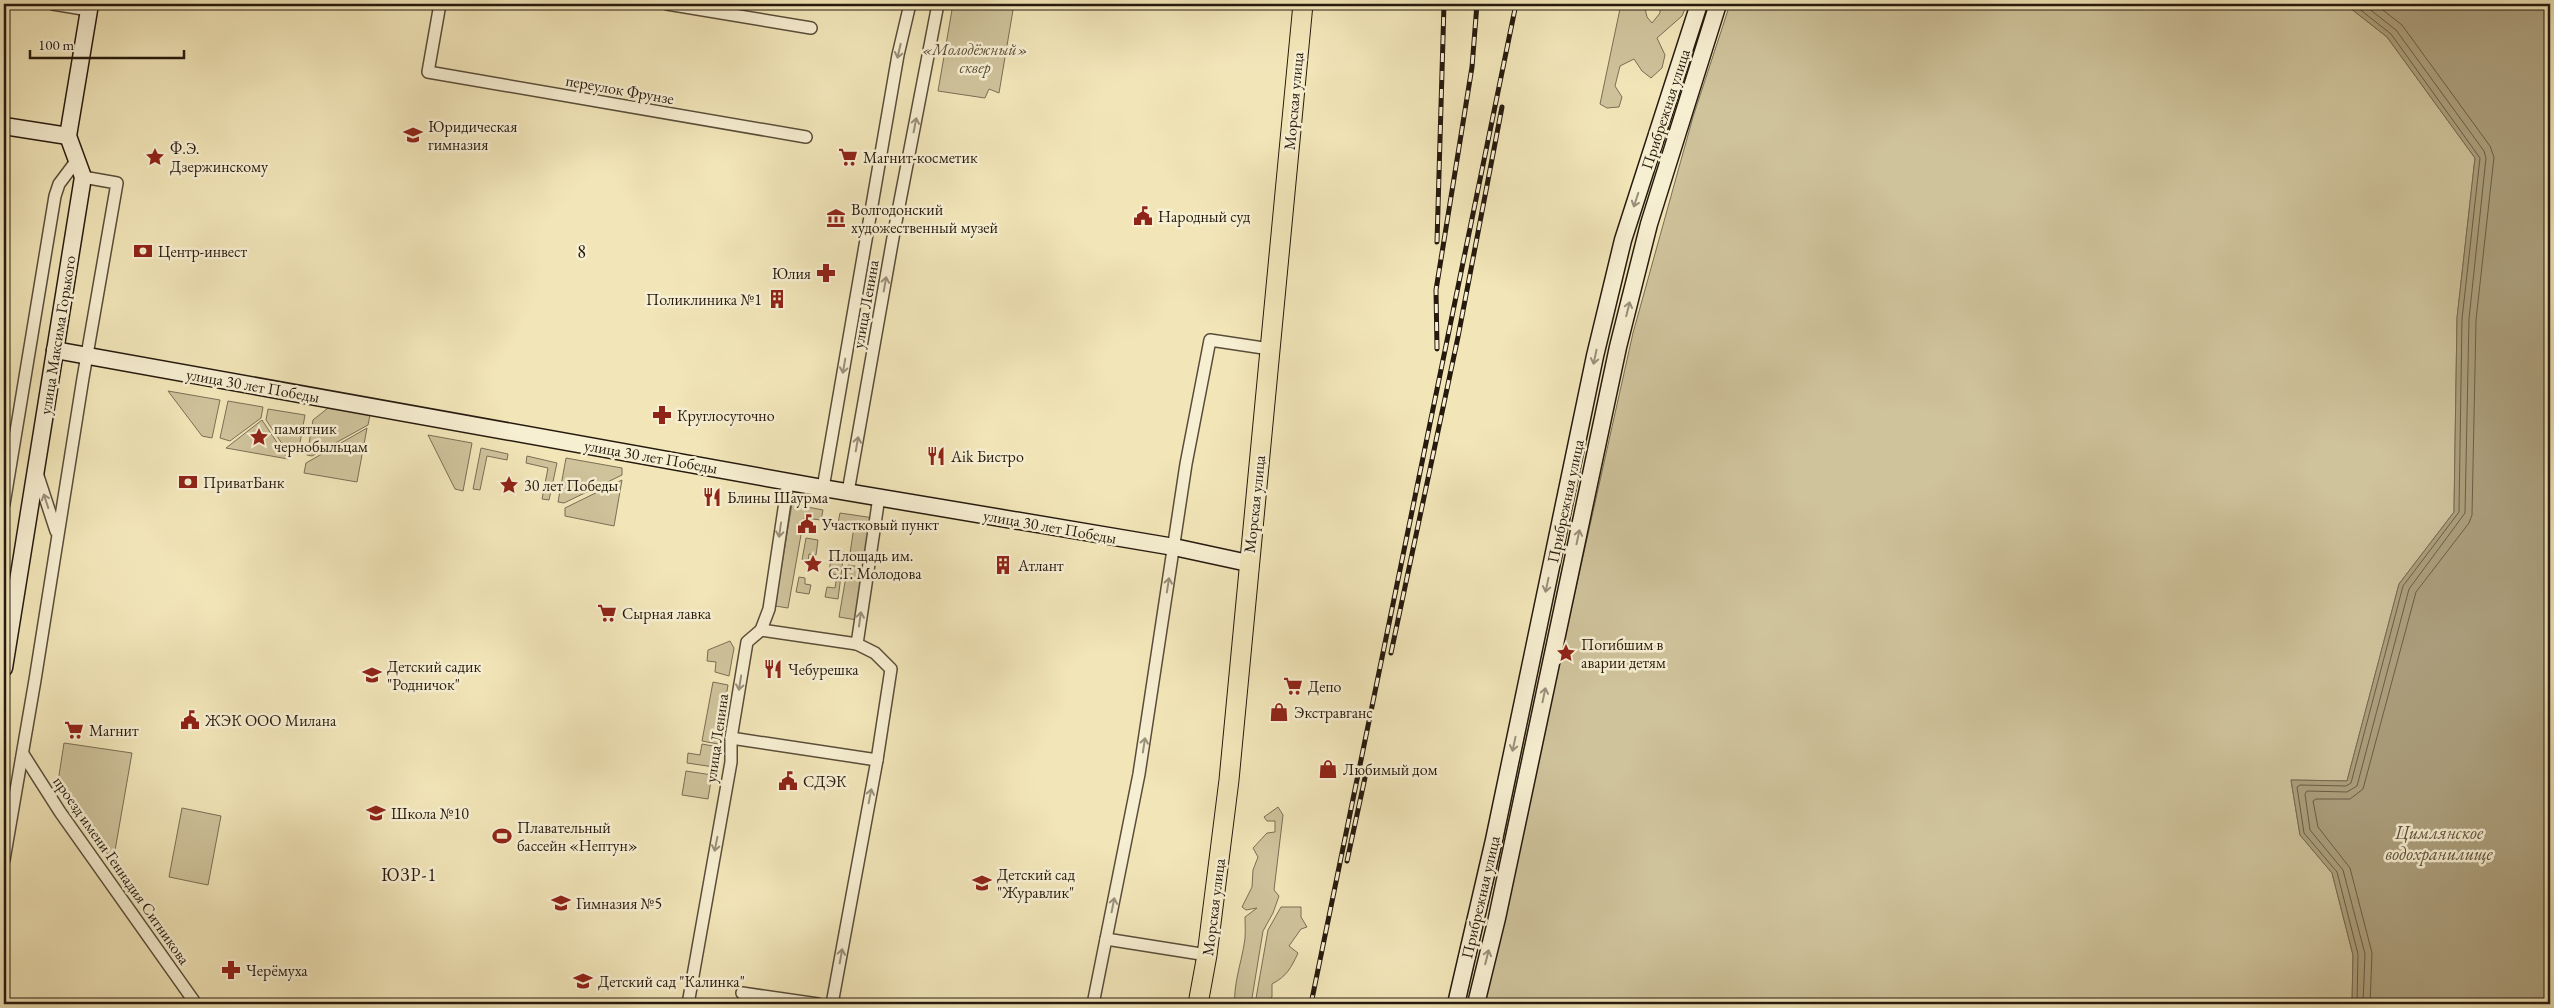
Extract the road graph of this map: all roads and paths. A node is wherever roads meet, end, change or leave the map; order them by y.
1 (53, 4) edge
2 (440, 4) edge
3 (668, 4) edge
4 (910, 4) edge
5 (938, 4) edge
6 (1303, 4) edge
7 (1699, 4) edge
8 (1718, 4) edge
9 (89, 7) edge
10 (811, 28) dead end
11 (4, 126) edge
12 (68, 136) junction
13 (806, 137) dead end
14 (77, 160) junction
15 (83, 177) junction
16 (1270, 349) junction
17 (55, 350) junction
18 (88, 356) junction
19 (36, 469) junction
20 (788, 482) junction
21 (823, 488) junction
22 (848, 492) junction
23 (879, 497) junction
24 (4, 504) edge
25 (57, 533) junction
26 (1174, 547) junction
27 (1248, 563) junction
28 (762, 630) junction
29 (857, 644) junction
30 (4, 668) edge
31 (731, 738) junction
32 (23, 754) junction
33 (877, 760) junction
34 (4, 860) edge
35 (1106, 939) junction
36 (1208, 955) junction
37 (742, 993) dead end
38 (196, 1004) edge
39 (688, 1004) edge
40 (818, 1004) edge
41 (832, 1004) edge
42 (1093, 1004) edge
43 (1198, 1004) edge
44 (1456, 1004) edge
45 (1476, 1004) edge

1 - 9 street
2 - 13 street, переулок Фрунзе
3 - 10 street
4 -> 21 street, улица Ленина
22 -> 5 street, улица Ленина
6 - 16 main road, Морская улица
7 -> 44 main road, Прибрежная улица
45 -> 8 main road, Прибрежная улица
9 - 12 main road, улица Максима Горького
11 - 12 main road
12 - 14 main road, улица Максима Горького
14 - 15 main road, улица Максима Горького
14 - 24 street
15 - 17 main road, улица Максима Горького
15 - 18 street
16 - 26 street
16 - 27 main road, Морская улица
17 - 18 main road, улица 30 лет Победы
17 - 19 main road, улица Максима Горького
18 - 20 main road, улица 30 лет Победы
18 - 25 street
25 -> 19 street
19 - 30 main road, улица Максима Горького
20 - 21 main road, улица 30 лет Победы
20 -> 28 street, улица Ленина
21 - 22 main road, улица 30 лет Победы
22 - 23 main road, улица 30 лет Победы
23 - 26 main road, улица 30 лет Победы
29 -> 23 street
25 - 32 street
26 - 27 main road, улица 30 лет Победы
35 -> 26 street
27 - 36 main road, Морская улица
28 - 29 street
28 -> 31 street, улица Ленина
29 - 33 street
31 - 33 street
31 -> 39 street, улица Ленина
32 - 34 street
32 - 38 street, проезд имени Геннадия Ситникова
41 -> 33 street
35 - 36 street
35 - 42 street
36 - 43 main road, Морская улица
37 - 40 street

